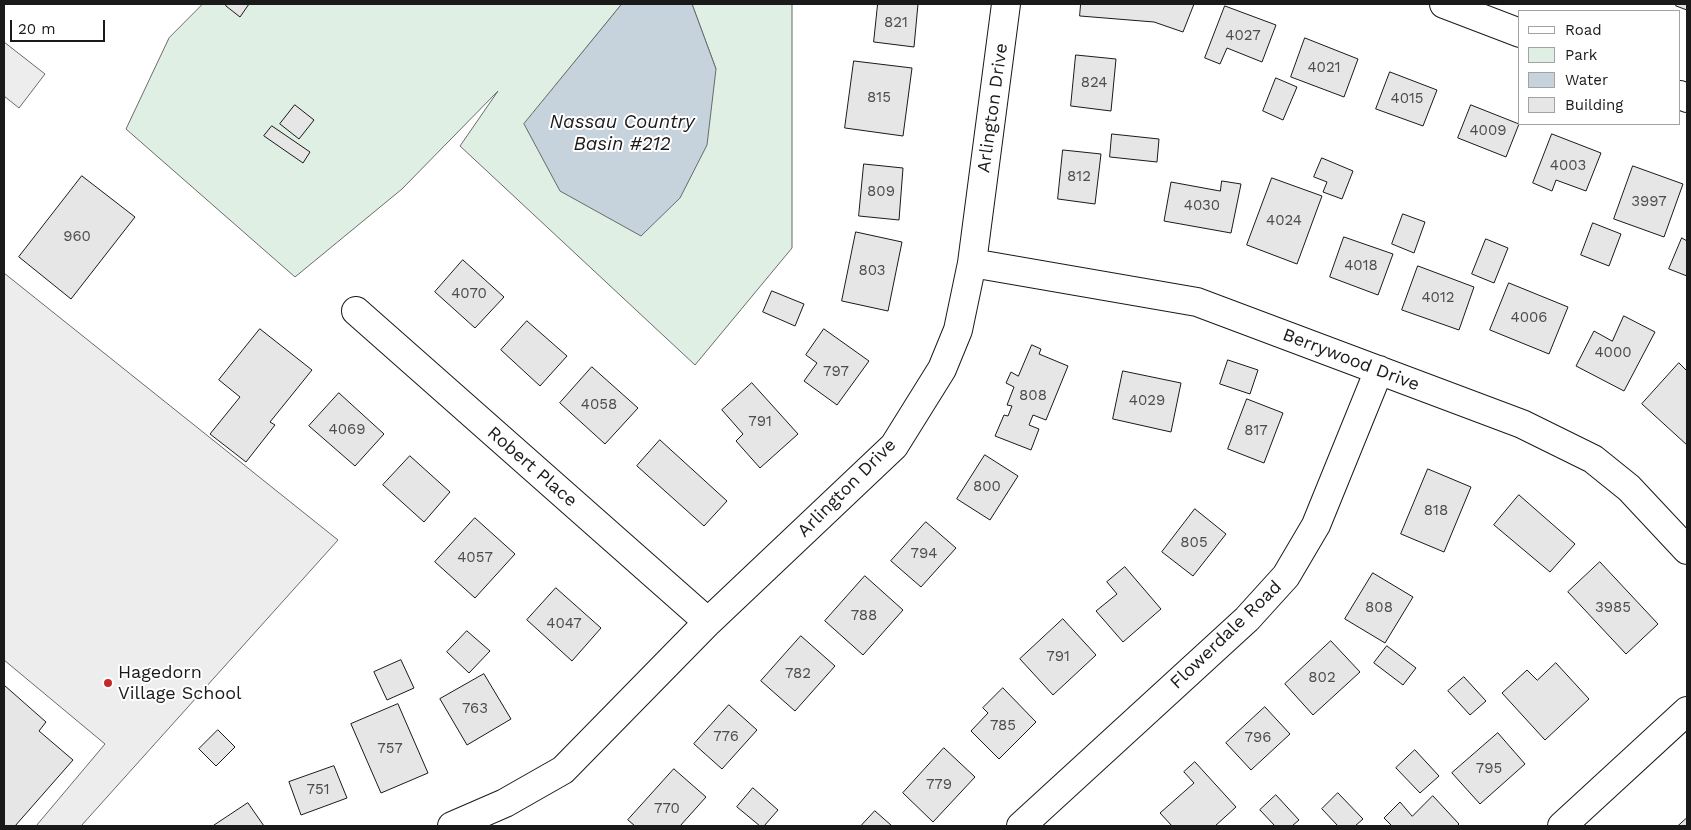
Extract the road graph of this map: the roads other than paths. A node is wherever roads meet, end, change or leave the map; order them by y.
1 (1006, 4) edge
2 (1444, 4) edge
3 (1518, 32) edge
4 (972, 263) junction
5 (356, 311) dead end
6 (1379, 370) junction
7 (1687, 550) edge
8 (708, 622) junction
9 (1687, 711) edge
10 (452, 826) edge
11 (1021, 826) edge
12 (1562, 826) edge

1 - 4 street, Arlington Drive
2 - 3 street
4 - 6 street, Berrywood Drive
4 - 8 street, Arlington Drive
5 - 8 street, Robert Place
6 - 7 street, Berrywood Drive
6 - 11 street, Flowerdale Road
8 - 10 street, Arlington Drive
9 - 12 street

